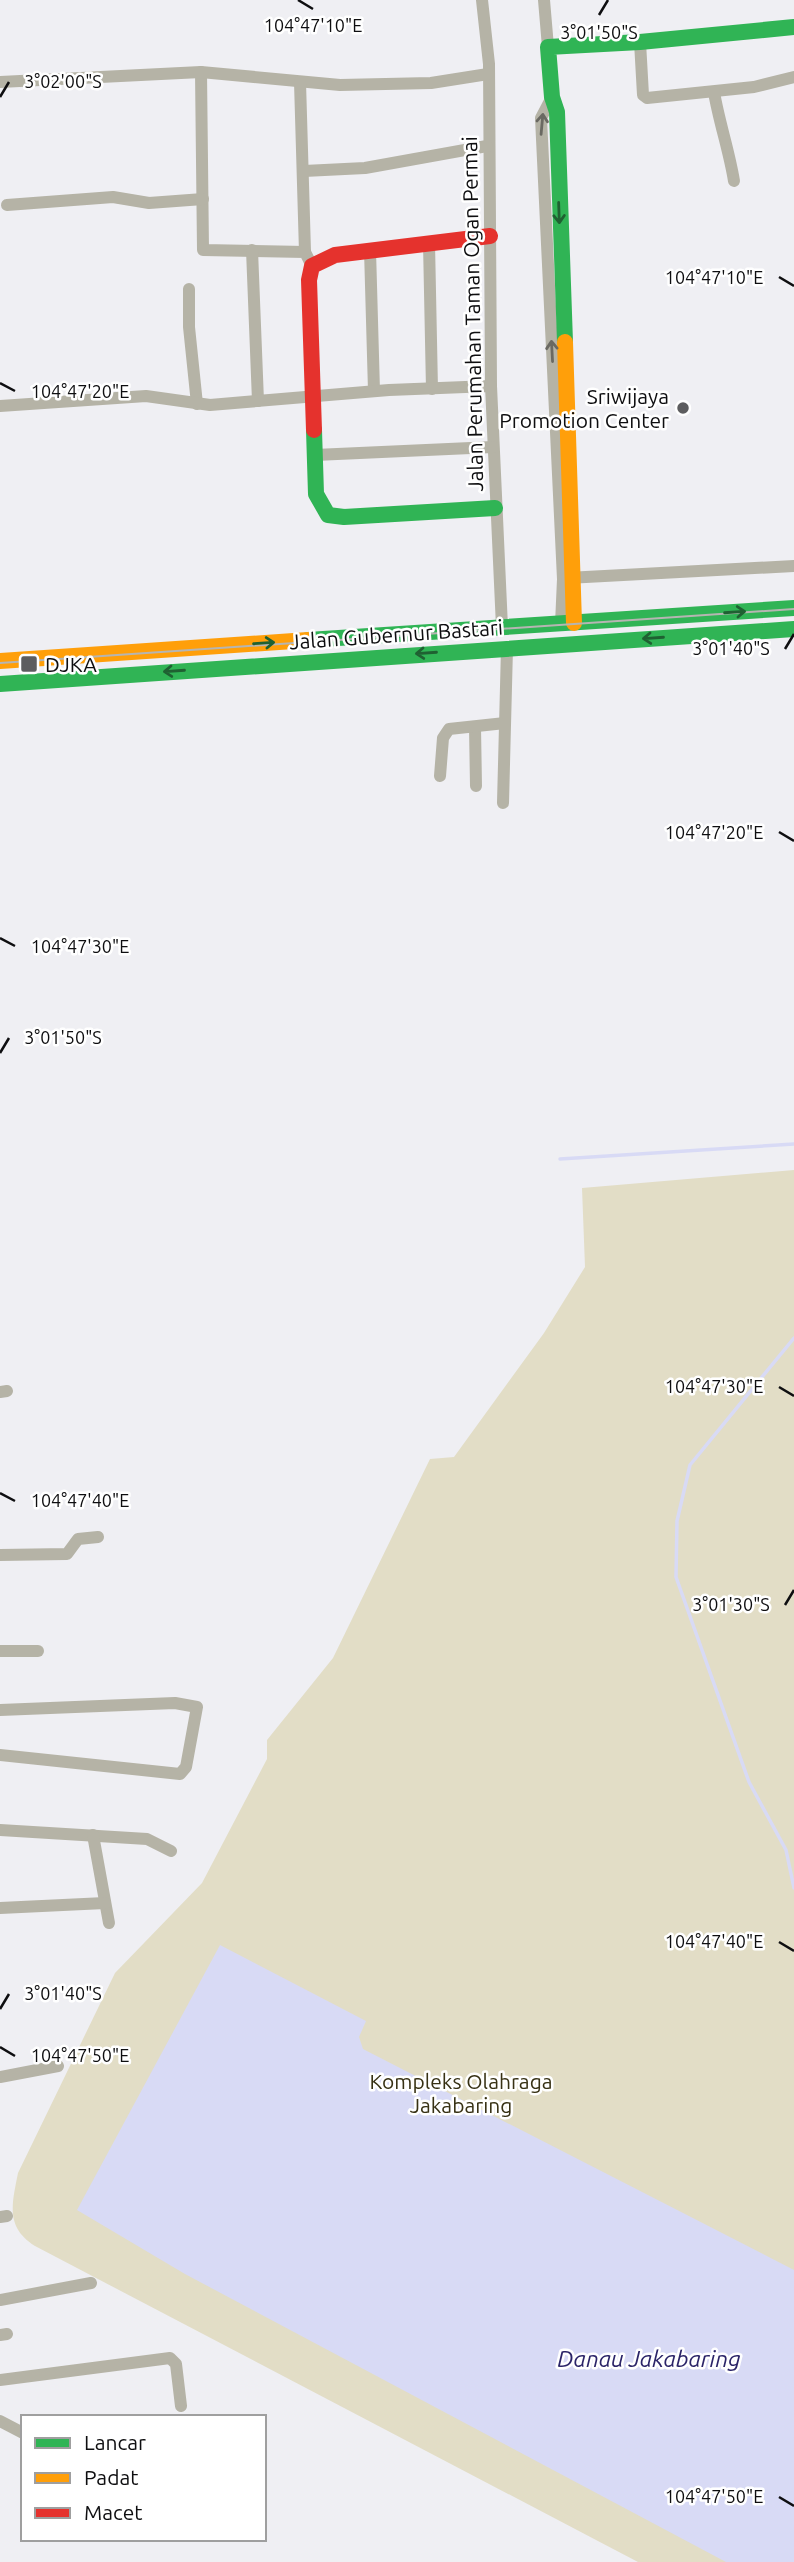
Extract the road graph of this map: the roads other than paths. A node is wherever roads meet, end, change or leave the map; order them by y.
1 (482, 0) edge
2 (544, 0) edge
3 (794, 27) edge
4 (640, 42) junction
5 (548, 47) junction
6 (201, 72) junction
7 (488, 74) junction
8 (794, 76) edge
9 (0, 82) edge
10 (300, 82) junction
11 (714, 92) junction
12 (487, 146) junction
13 (304, 171) junction
14 (734, 181) dead end
15 (203, 199) junction
16 (6, 205) dead end
17 (489, 236) junction
18 (429, 243) junction
19 (252, 250) junction
20 (370, 250) junction
21 (309, 259) junction
22 (189, 289) dead end
23 (491, 386) junction
24 (432, 388) junction
25 (374, 391) junction
26 (314, 397) junction
27 (258, 401) junction
28 (197, 404) junction
29 (0, 407) edge
30 (493, 447) junction
31 (315, 455) junction
32 (495, 508) junction
33 (794, 566) edge
34 (568, 584) junction
35 (794, 608) edge
36 (568, 617) junction
37 (502, 628) junction
38 (794, 629) edge
39 (211, 646) junction
40 (507, 648) junction
41 (0, 661) edge
42 (208, 668) junction
43 (0, 684) edge
44 (505, 723) junction
45 (475, 727) junction
46 (440, 776) dead end
47 (476, 786) dead end
48 (503, 803) dead end
49 (97, 1537) dead end
50 (0, 1555) edge
51 (0, 1651) edge
52 (38, 1651) dead end
53 (0, 1710) edge
54 (0, 1755) edge
55 (0, 1830) edge
56 (93, 1835) junction
57 (171, 1851) dead end
58 (105, 1903) junction
59 (0, 1909) edge
60 (109, 1923) dead end
61 (58, 2066) dead end
62 (0, 2077) edge
63 (91, 2283) dead end
64 (0, 2300) edge
65 (0, 2380) edge
66 (181, 2406) dead end
67 (0, 2421) edge
68 (21, 2431) edge

1 - 7 street, Jalan Perumahan Taman Ogan Permai
2 - 5 street
3 - 4 main road
4 - 5 main road
4 - 11 street
5 - 34 main road
6 - 9 street
6 - 10 street
6 - 15 street
7 - 10 street
7 - 12 street, Jalan Perumahan Taman Ogan Permai
8 - 11 street
10 - 13 street
11 - 14 street
12 - 13 street
12 - 17 street, Jalan Perumahan Taman Ogan Permai
13 - 21 street
15 - 16 street
15 - 19 street
17 - 18 main road
17 - 23 street, Jalan Perumahan Taman Ogan Permai
18 - 20 main road
18 - 24 street
19 - 21 street
19 - 27 street
20 - 21 main road
20 - 25 street
21 - 26 main road
22 - 28 street
23 - 24 street
23 - 30 street, Jalan Perumahan Taman Ogan Permai
24 - 25 street
25 - 26 street
26 - 27 street
26 - 31 main road
27 - 28 street
28 - 29 street
30 - 31 street
30 - 32 street, Jalan Perumahan Taman Ogan Permai
31 - 32 main road
32 - 37 street, Jalan Perumahan Taman Ogan Permai
33 - 34 street
34 - 36 main road
36 -> 35 main road, Jalan Gubernur Bastari
36 - 37 main road, Jalan Gubernur Bastari
39 -> 37 main road, Jalan Gubernur Bastari
38 -> 40 main road, Jalan Gubernur Bastari
39 - 41 main road, Jalan Gubernur Bastari
39 - 42 main road
40 -> 42 main road, Jalan Gubernur Bastari
40 - 44 street
42 -> 43 main road, Jalan Gubernur Bastari
44 - 45 street
44 - 48 street
45 - 46 street
45 - 47 street
49 - 50 street
51 - 52 street
53 - 54 street
55 - 56 street
56 - 57 street
56 - 58 street
58 - 59 street
58 - 60 street
61 - 62 street
63 - 64 street
65 - 66 street
67 - 68 street

